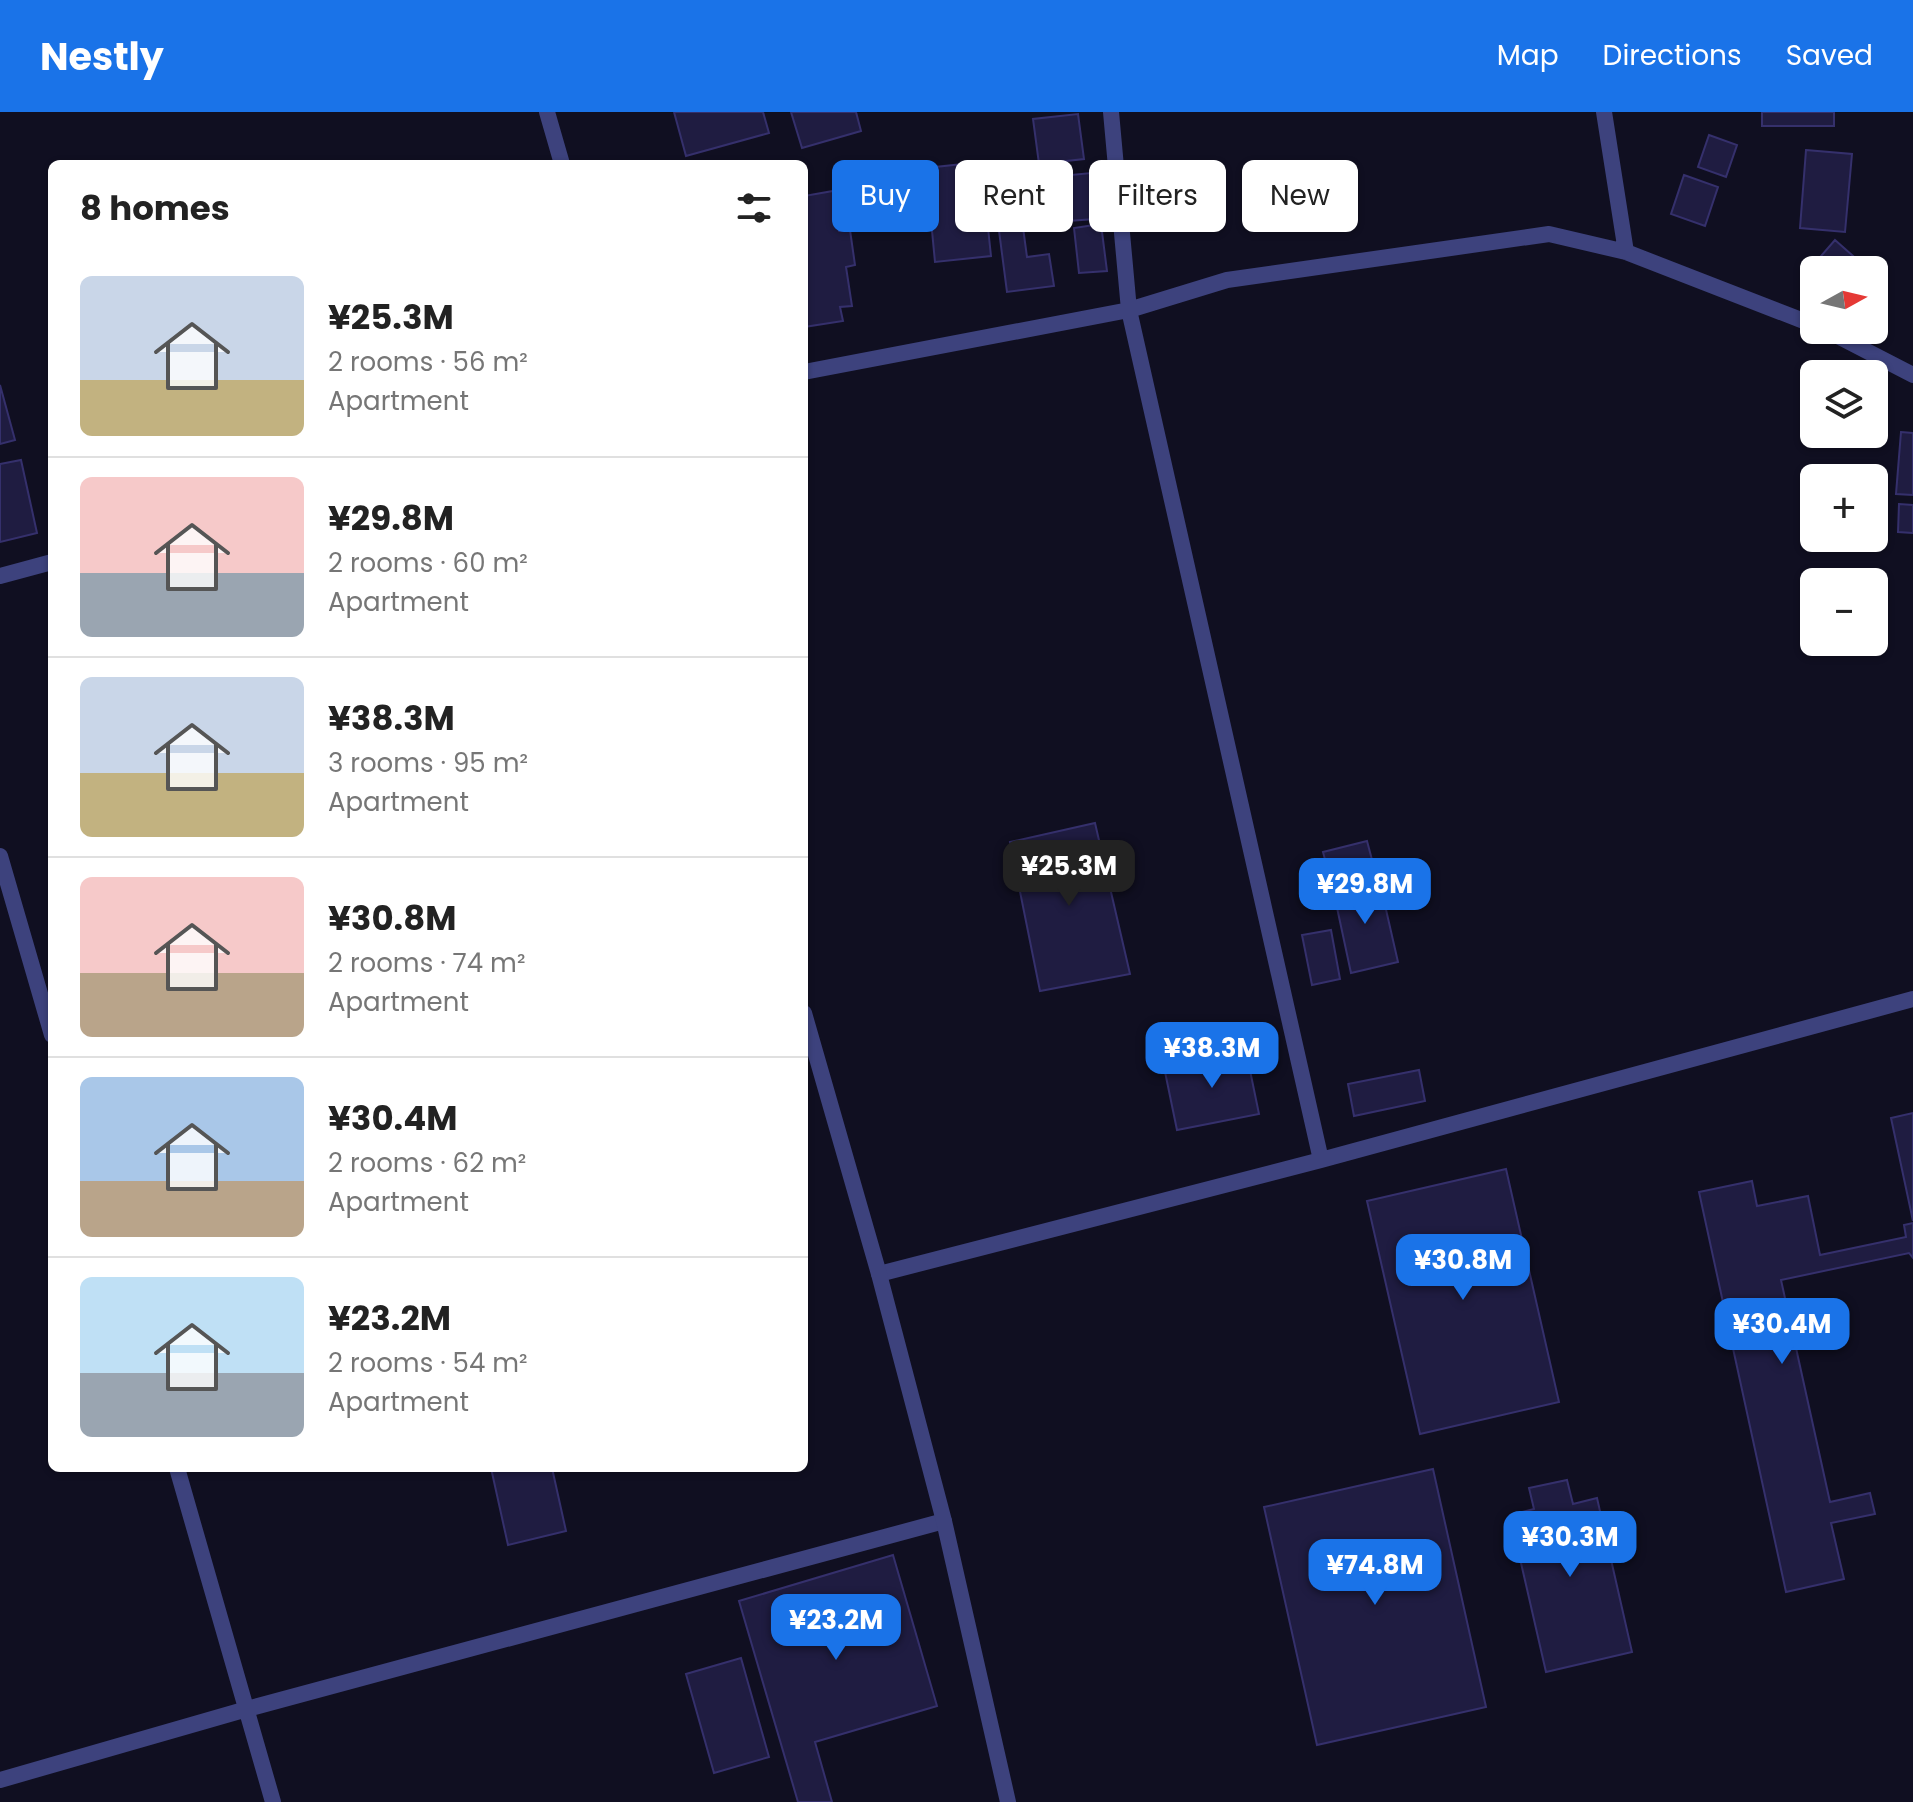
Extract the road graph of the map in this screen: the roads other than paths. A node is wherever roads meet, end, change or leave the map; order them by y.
1 (547, 112) edge
2 (1111, 112) edge
3 (1604, 112) edge
4 (561, 160) edge
5 (1626, 252) junction
6 (1129, 310) junction
7 (1800, 320) edge
8 (1853, 344) edge
9 (808, 371) edge
10 (1913, 375) edge
11 (48, 563) edge
12 (0, 576) edge
13 (0, 856) edge
14 (1913, 999) edge
15 (48, 1021) edge
16 (808, 1027) edge
17 (1321, 1160) junction
18 (879, 1274) junction
19 (178, 1472) edge
20 (944, 1521) junction
21 (247, 1709) junction
22 (0, 1780) edge
23 (273, 1802) edge
24 (1008, 1802) edge

1 - 4 street
2 - 6 street
3 - 5 street
5 - 6 street
5 - 7 street
6 - 9 street
6 - 17 street
8 - 10 street
11 - 12 street
13 - 15 street
14 - 17 street
16 - 18 street
17 - 18 street
18 - 20 street
19 - 21 street
20 - 21 street
20 - 24 street
21 - 22 street
21 - 23 street

